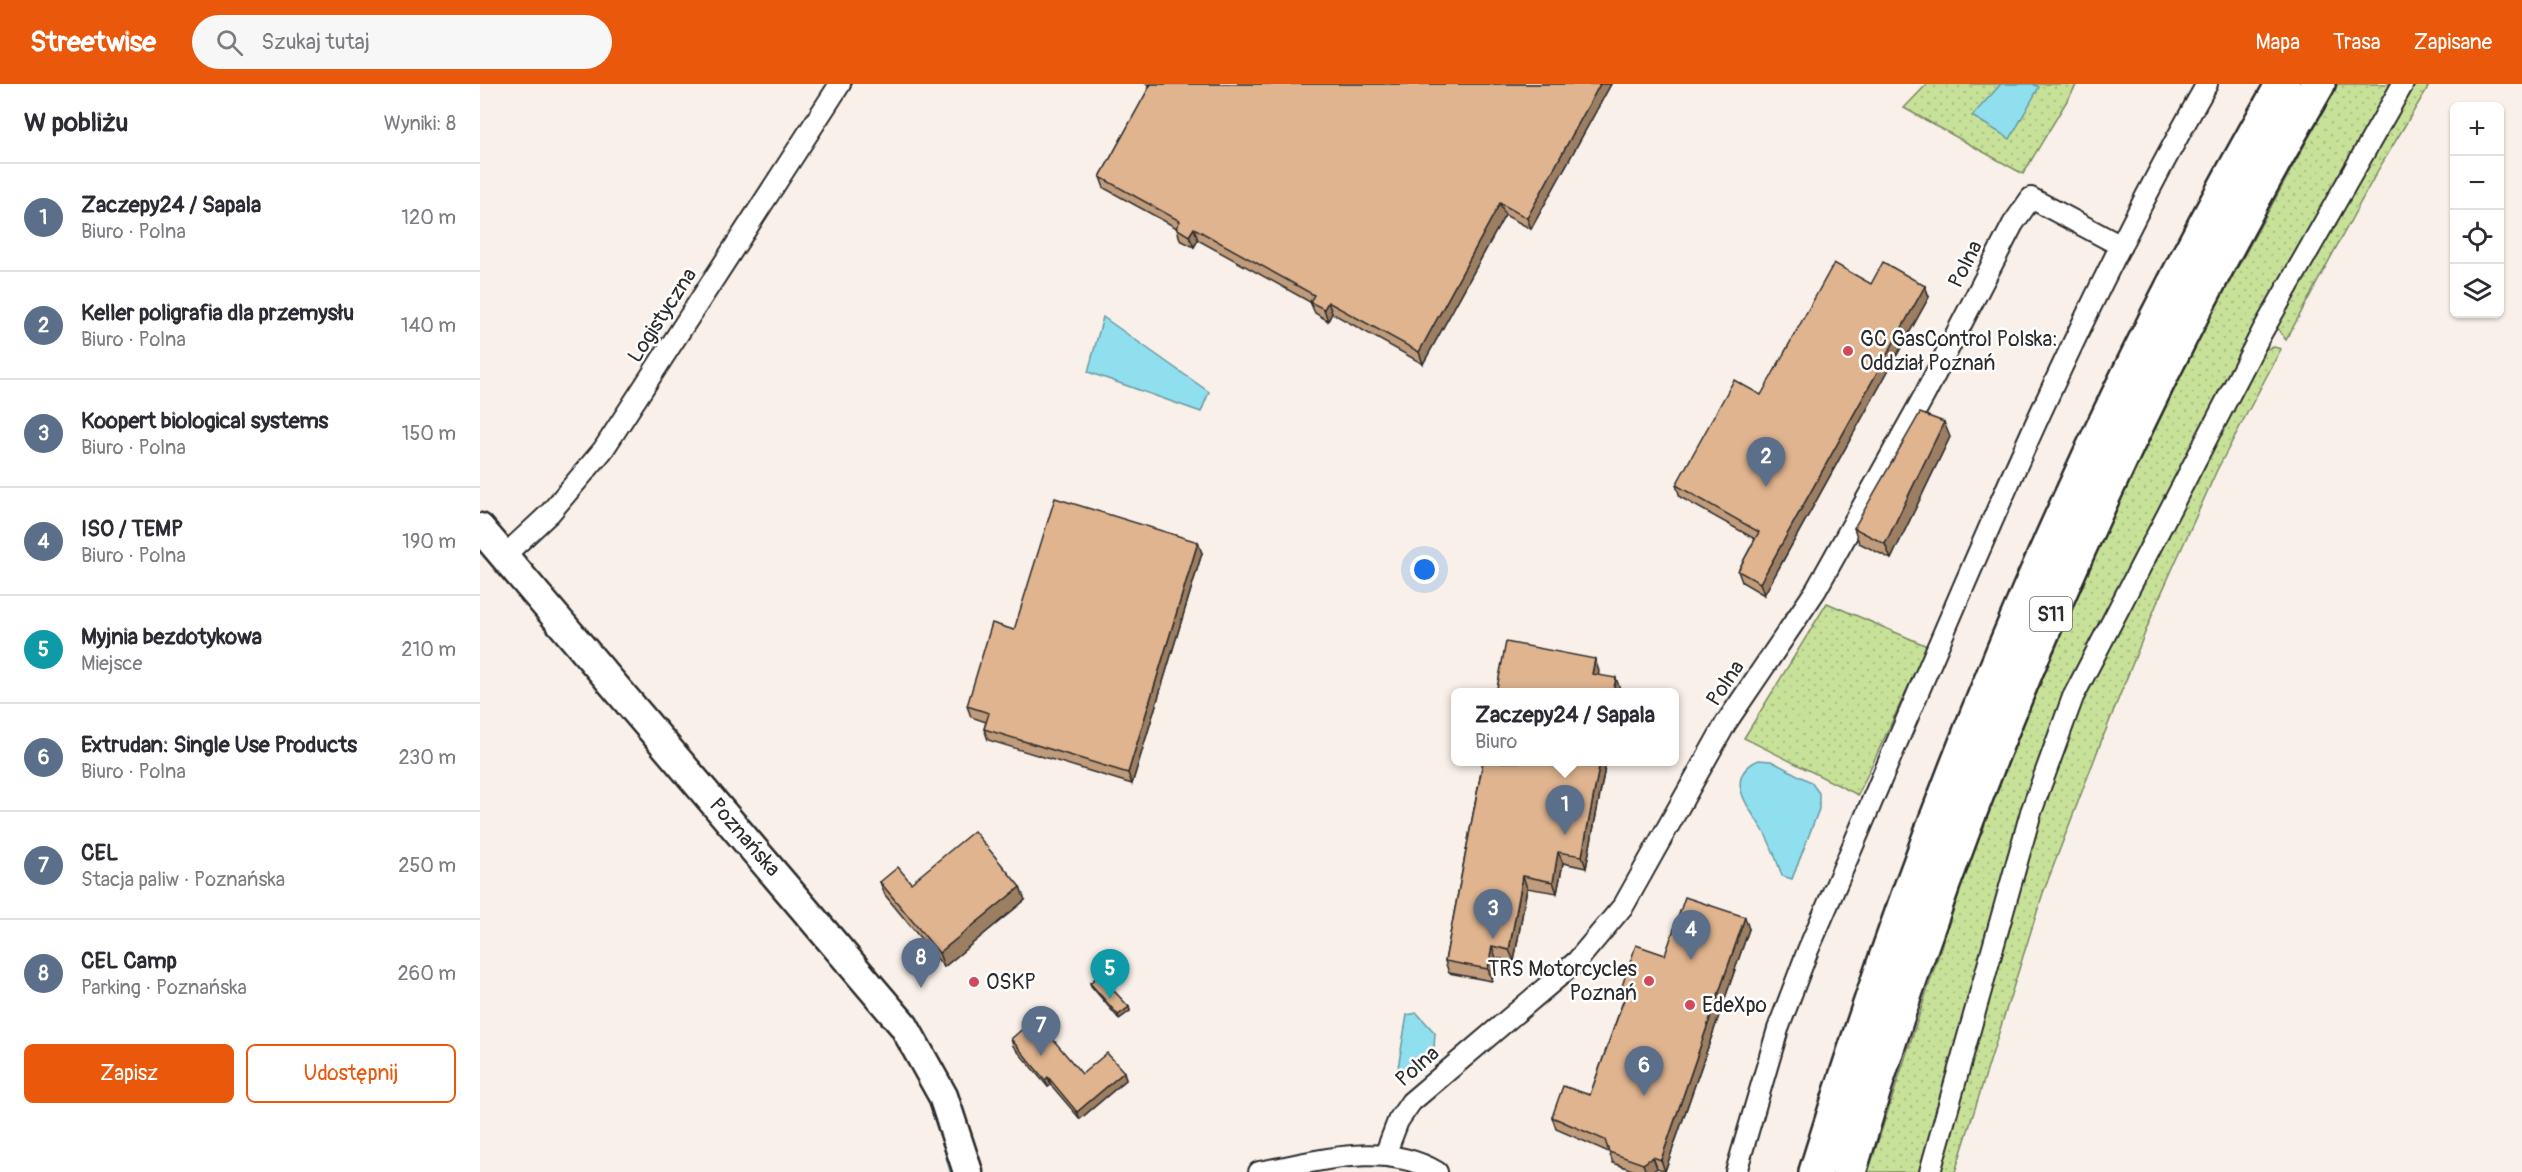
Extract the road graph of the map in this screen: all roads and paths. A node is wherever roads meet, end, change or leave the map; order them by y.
1 (840, 84) edge
2 (2207, 84) edge
3 (2283, 84) edge
4 (2318, 84) edge
5 (2403, 84) edge
6 (2121, 246) junction
7 (480, 528) edge
8 (504, 556) junction
9 (1385, 1155) junction
10 (968, 1172) edge
11 (1259, 1172) edge
12 (1437, 1172) edge
13 (1736, 1172) edge
14 (1816, 1172) edge
15 (1849, 1172) edge
16 (1930, 1172) edge

1 - 8 street, Logistyczna
2 - 6 street
3 - 14 highway, S11
4 - 15 highway, S11
5 - 16 street
6 - 9 street, Polna
6 - 13 street
7 - 8 street, Poznańska
8 - 10 street, Poznańska
9 - 11 street
9 - 12 street

